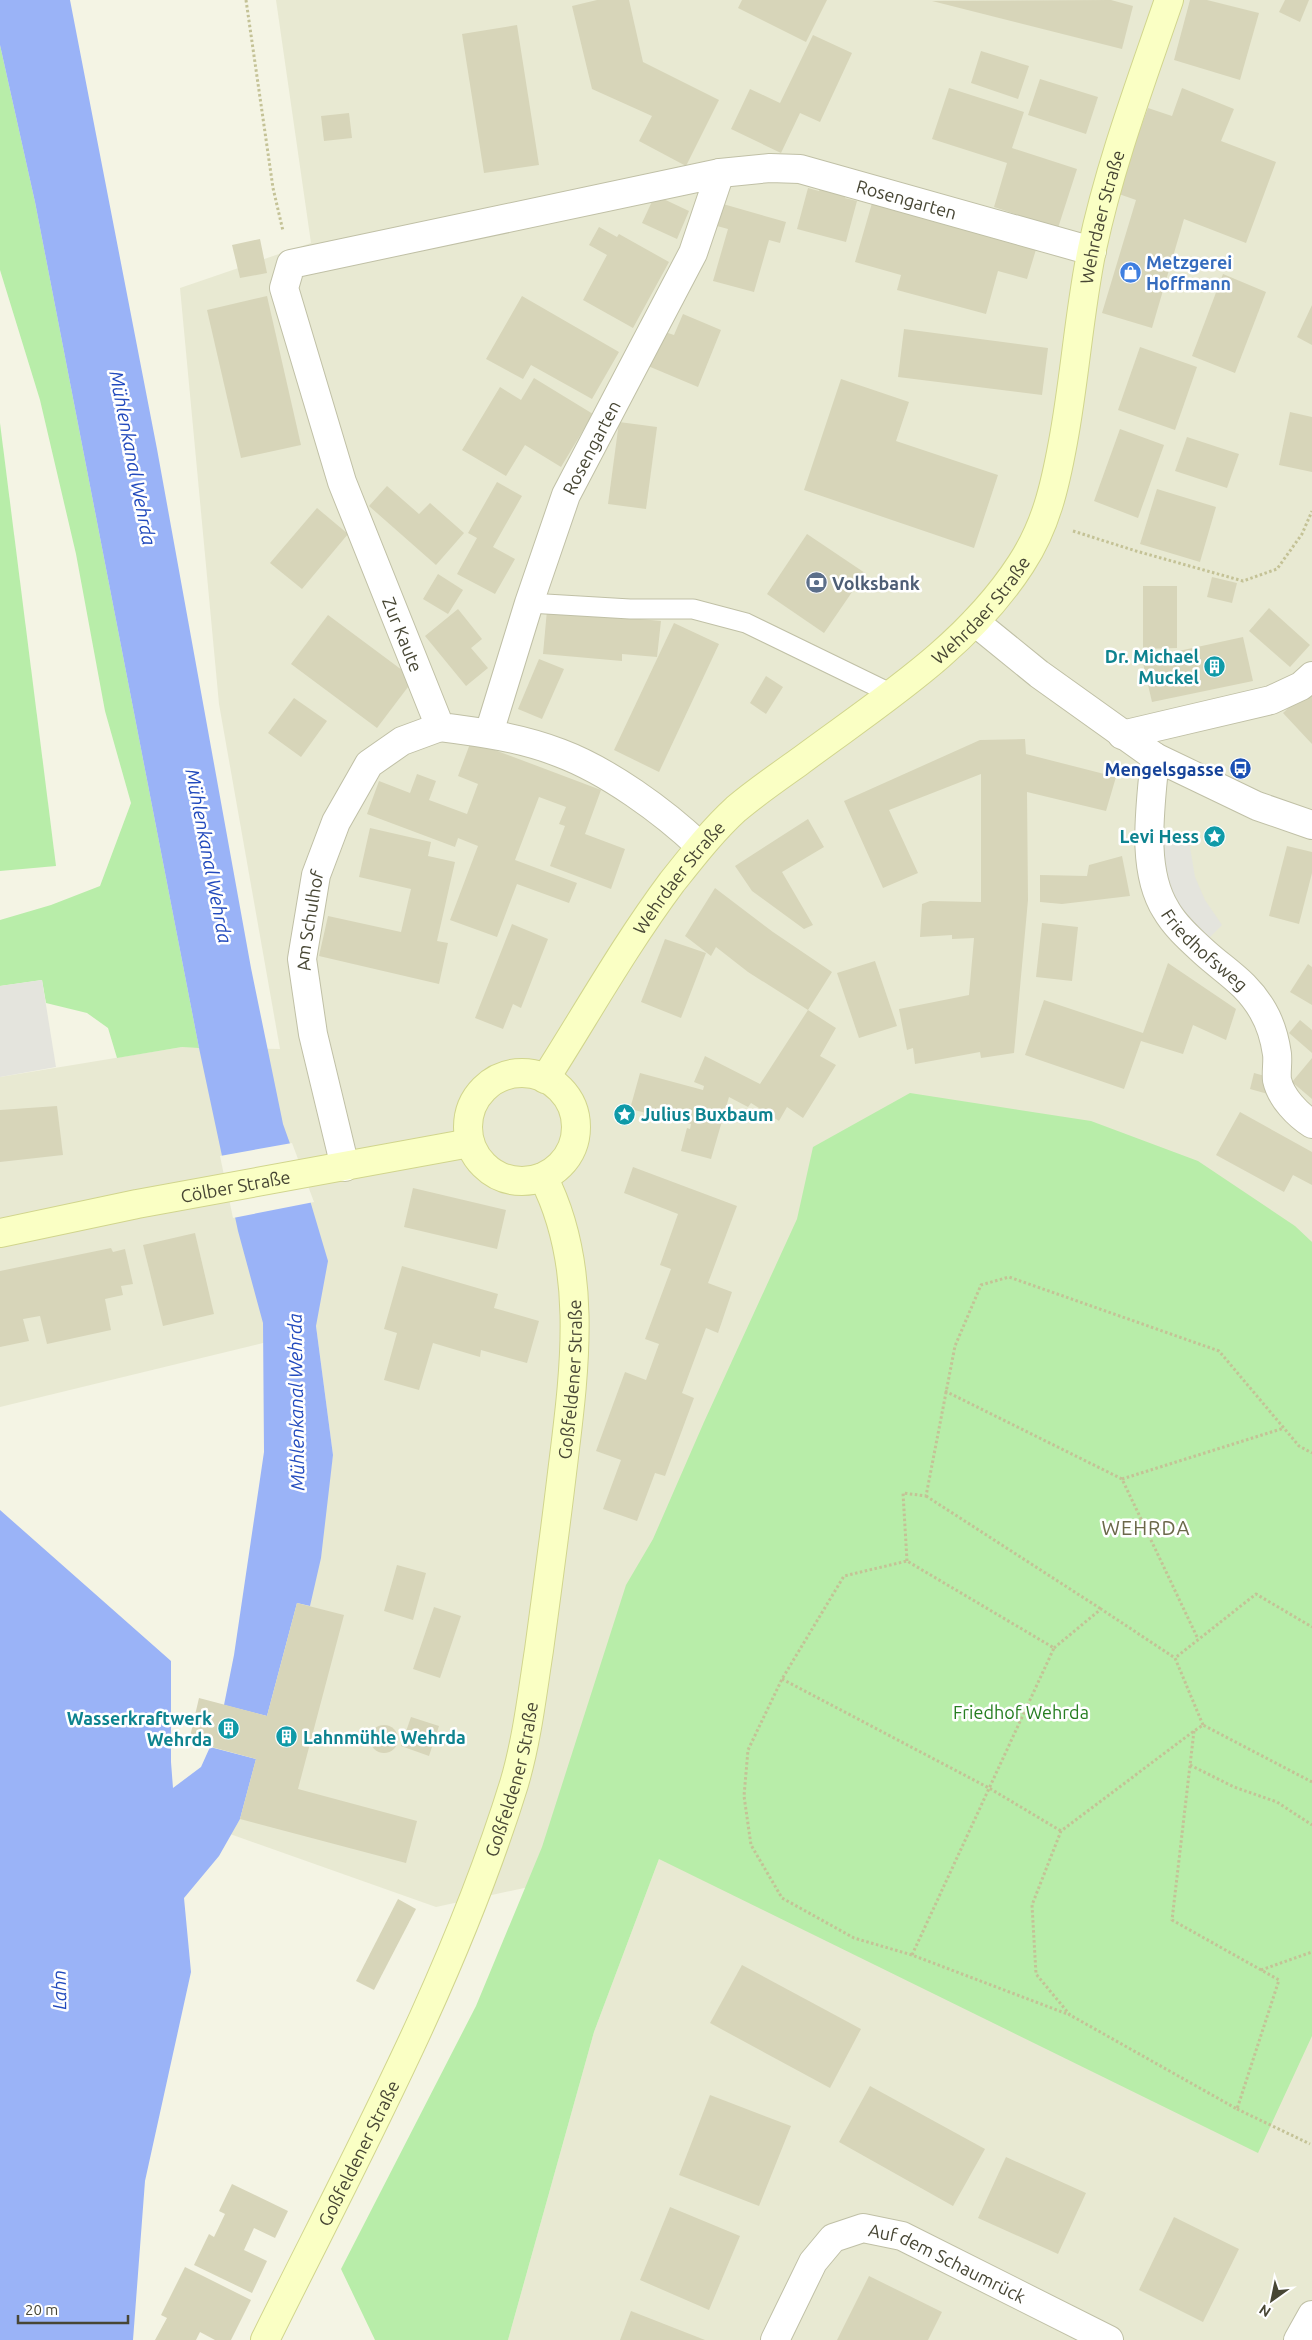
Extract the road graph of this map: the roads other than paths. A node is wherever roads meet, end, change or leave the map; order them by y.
1 (1169, 0) edge
2 (720, 173) junction
3 (1092, 251) junction
4 (290, 264) joint
5 (529, 603) junction
6 (975, 622) junction
7 (1312, 676) edge
8 (892, 694) junction
9 (440, 727) junction
10 (489, 733) junction
11 (1122, 735) junction
12 (1155, 757) junction
13 (1312, 825) edge
14 (700, 846) junction
15 (545, 1079) junction
16 (1312, 1124) edge
17 (470, 1143) junction
18 (345, 1167) junction
19 (543, 1177) junction
20 (0, 1233) edge
21 (1312, 2315) edge
22 (265, 2340) edge
23 (775, 2340) edge
24 (1110, 2340) edge
25 (1298, 2340) edge

1 - 3 main road, Wehrdaer Straße
2 - 3 street, Rosengarten
2 - 4 street, Rosengarten
2 - 5 street, Rosengarten
3 - 6 main road, Wehrdaer Straße
4 - 9 street, Zur Kaute
5 - 8 lane
5 - 10 street, Rosengarten
6 - 8 main road, Wehrdaer Straße
6 - 11 street
7 - 11 street
8 - 14 main road, Wehrdaer Straße
9 - 10 street
9 - 18 street, Am Schulhof
10 - 14 street
11 - 12 street
12 - 13 street
12 - 16 street, Friedhofsweg
14 - 15 main road, Wehrdaer Straße
15 - 17 main road
15 - 19 main road
17 - 18 main road, Cölber Straße
17 - 19 main road
18 - 20 main road, Cölber Straße
19 - 22 main road, Goßfeldener Straße
21 - 25 street
23 - 24 street, Auf dem Schaumrück

